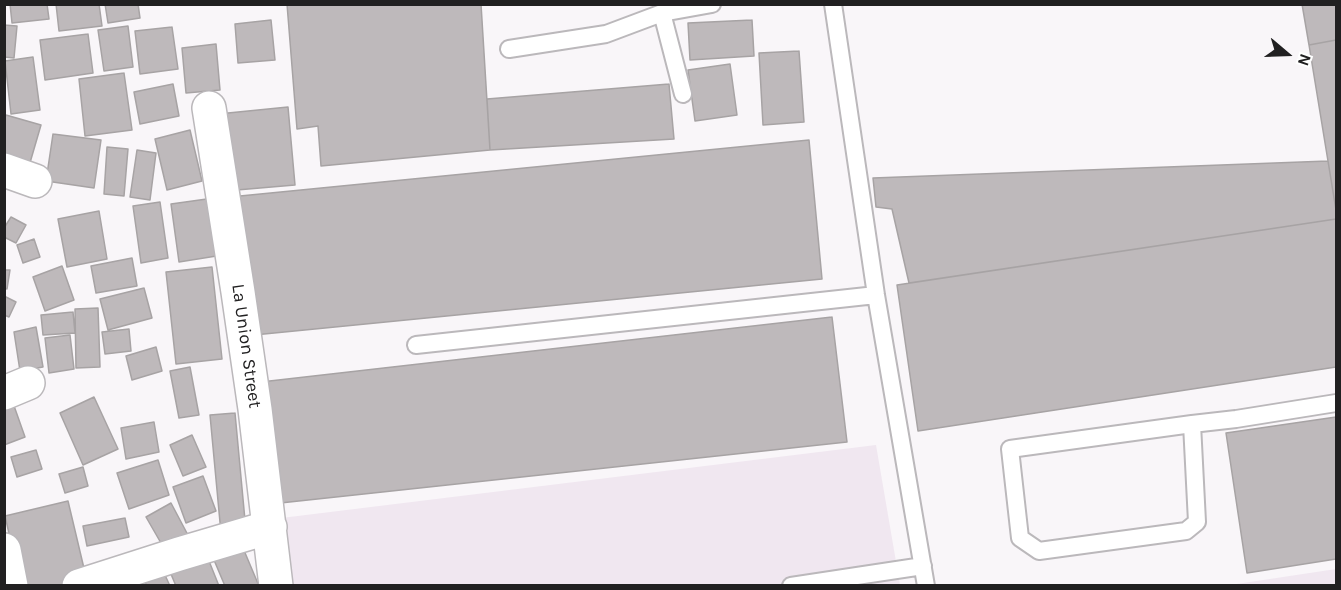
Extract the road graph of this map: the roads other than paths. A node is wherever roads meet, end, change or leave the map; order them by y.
1 (712, 4) edge
2 (833, 4) edge
3 (662, 13) junction
4 (509, 49) dead end
5 (683, 94) dead end
6 (210, 108) dead end
7 (4, 170) edge
8 (34, 181) dead end
9 (876, 295) junction
10 (416, 345) dead end
11 (1336, 403) edge
12 (1192, 424) junction
13 (270, 527) junction
14 (4, 550) edge
15 (923, 566) junction
16 (11, 585) edge
17 (79, 585) edge
18 (276, 585) edge
19 (791, 585) edge
20 (926, 585) edge

1 - 3 lane
2 - 9 lane
3 - 4 lane
3 - 5 lane
6 - 13 street, La Union Street
7 - 8 street
9 - 10 lane
9 - 15 lane
11 - 12 lane
12 - 12 lane
13 - 17 street
13 - 18 street, La Union Street
14 - 16 street
15 - 19 lane
15 - 20 lane

